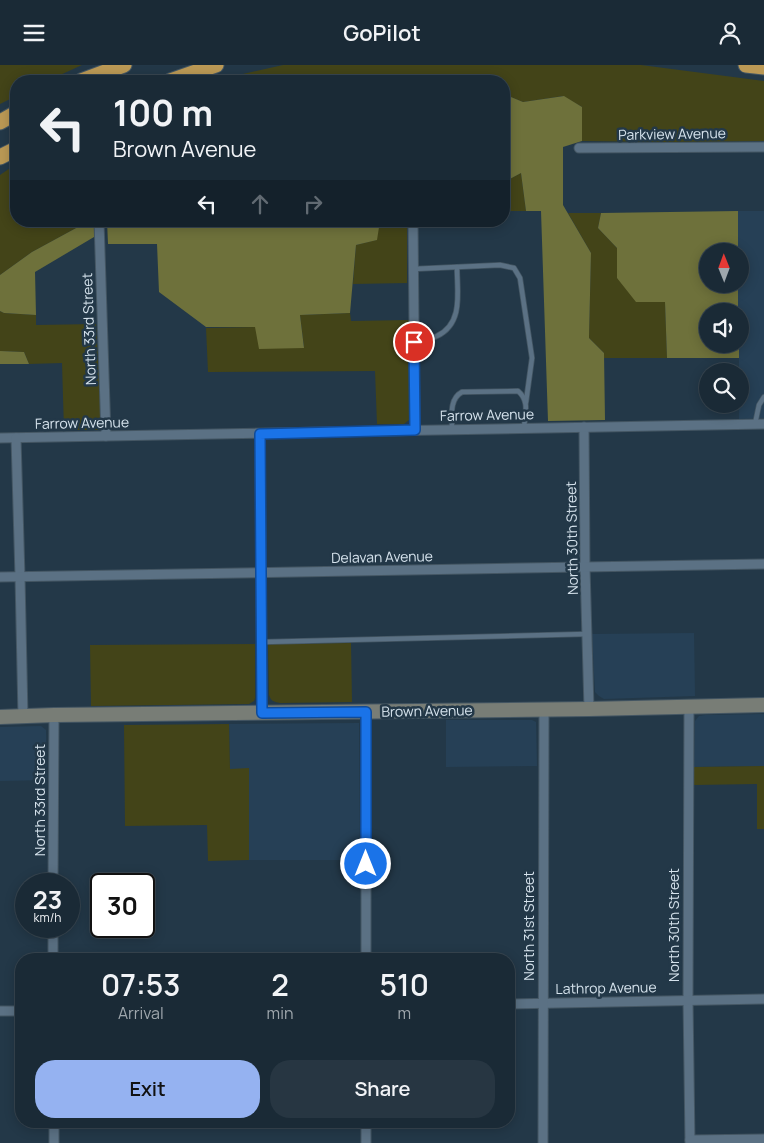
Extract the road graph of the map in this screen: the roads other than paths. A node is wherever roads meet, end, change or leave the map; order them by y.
1 (124, 65) edge
2 (216, 65) edge
3 (746, 65) edge
4 (764, 67) edge
5 (97, 75) edge
6 (187, 75) edge
7 (764, 147) edge
8 (579, 148) dead end
9 (99, 227) edge
10 (412, 227) edge
11 (457, 267) junction
12 (413, 269) junction
13 (414, 342) junction
14 (764, 397) edge
15 (526, 402) junction
16 (759, 424) edge
17 (584, 427) junction
18 (524, 428) junction
19 (452, 429) junction
20 (415, 430) junction
21 (260, 434) junction
22 (106, 436) junction
23 (0, 438) edge
24 (16, 438) junction
25 (764, 564) edge
26 (585, 567) junction
27 (261, 573) junction
28 (0, 577) edge
29 (20, 577) junction
30 (587, 635) junction
31 (262, 641) junction
32 (764, 705) edge
33 (689, 707) junction
34 (544, 709) junction
35 (589, 709) junction
36 (366, 712) junction
37 (262, 713) junction
38 (54, 715) junction
39 (0, 717) edge
40 (22, 717) junction
41 (53, 873) edge
42 (53, 938) edge
43 (53, 953) edge
44 (366, 953) edge
45 (764, 999) edge
46 (688, 1000) junction
47 (543, 1003) junction
48 (515, 1004) edge
49 (0, 1011) edge
50 (15, 1011) edge
51 (54, 1128) edge
52 (366, 1128) edge
53 (764, 1139) edge
54 (690, 1142) edge
55 (54, 1143) edge
56 (366, 1143) edge
57 (543, 1143) edge

1 - 5 highway
2 - 6 highway
3 - 4 highway
7 - 8 street, Parkview Avenue
9 - 22 street, North 33rd Street
10 - 12 street
11 - 12 lane
11 - 13 lane
11 - 15 lane
12 - 13 street
13 - 20 street
14 - 16 lane
15 - 18 lane
15 - 19 lane
16 - 17 street, Farrow Avenue
17 - 18 street, Farrow Avenue
17 - 26 street, North 30th Street
18 - 19 street, Farrow Avenue
19 - 20 street, Farrow Avenue
20 - 21 street, Farrow Avenue
21 - 22 street, Farrow Avenue
21 - 27 street
22 - 24 street, Farrow Avenue
23 - 24 street, Farrow Avenue
24 - 29 street
25 - 26 street, Delavan Avenue
26 - 27 street, Delavan Avenue
26 - 30 street, North 30th Street
27 - 29 street, Delavan Avenue
27 - 31 street
28 - 29 street, Delavan Avenue
29 - 40 street
30 - 31 lane
30 - 35 street, North 30th Street
31 - 37 street
32 - 33 main road, Brown Avenue
33 - 35 main road, Brown Avenue
33 - 46 street, North 30th Street
34 - 35 main road, Brown Avenue
34 - 36 main road, Brown Avenue
34 - 47 street, North 31st Street
36 - 37 main road, Brown Avenue
36 - 44 street
37 - 38 main road, Brown Avenue
38 - 40 main road, Brown Avenue
38 - 41 street, North 33rd Street
39 - 40 main road, Brown Avenue
42 - 43 street
45 - 46 street, Lathrop Avenue
46 - 47 street, Lathrop Avenue
46 - 54 street, North 30th Street
47 - 48 street, Lathrop Avenue
47 - 57 street, North 31st Street
49 - 50 street
51 - 55 street
52 - 56 street
53 - 54 street

